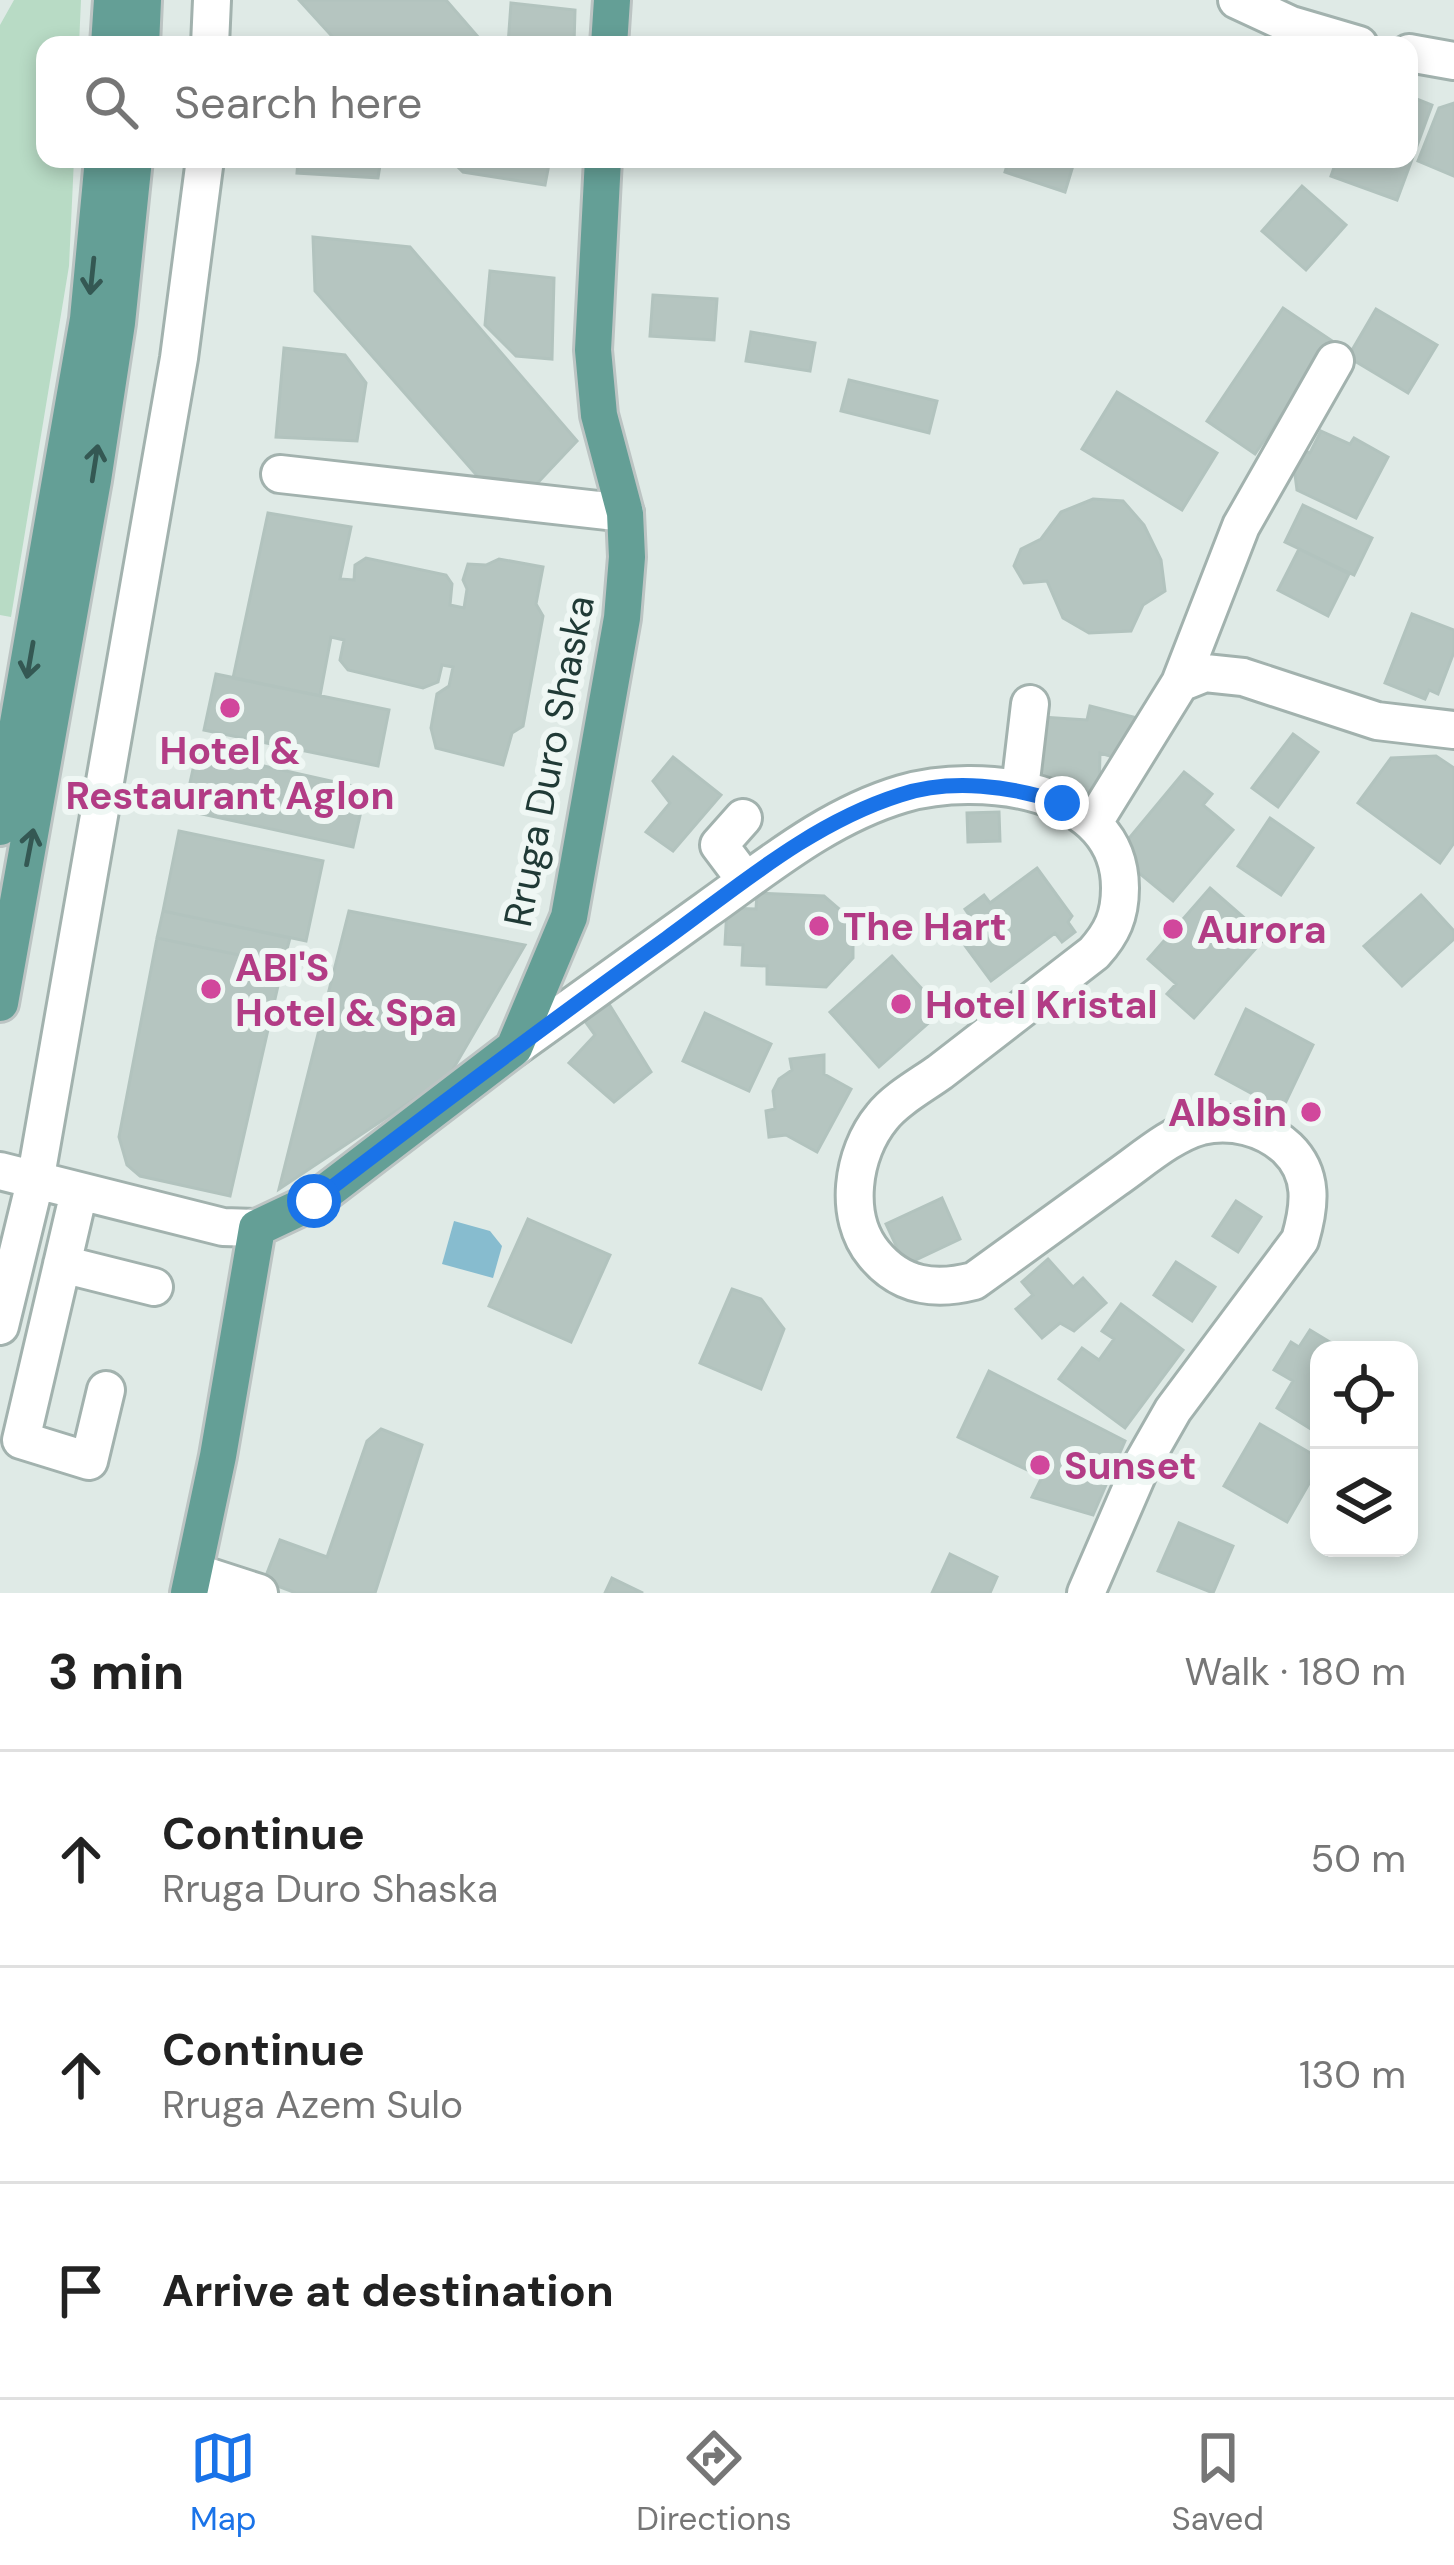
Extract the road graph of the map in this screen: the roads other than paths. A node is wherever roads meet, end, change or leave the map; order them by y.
1 (112, 0) edge
2 (143, 0) edge
3 (212, 0) edge
4 (612, 0) edge
5 (1237, 0) edge
6 (110, 36) edge
7 (141, 36) edge
8 (210, 36) edge
9 (610, 36) edge
10 (1329, 36) edge
11 (1418, 55) edge
12 (1454, 61) edge
13 (102, 168) edge
14 (133, 168) edge
15 (204, 168) edge
16 (603, 168) edge
17 (1335, 362) dead end
18 (280, 473) dead end
19 (625, 513) junction
20 (1180, 682) junction
21 (1030, 704) dead end
22 (1454, 730) edge
23 (1020, 789) junction
24 (743, 818) dead end
25 (1094, 822) junction
26 (0, 826) edge
27 (746, 881) junction
28 (0, 1003) edge
29 (514, 1048) junction
30 (17, 1176) edge
31 (79, 1192) junction
32 (257, 1228) junction
33 (62, 1264) junction
34 (154, 1287) dead end
35 (0, 1326) edge
36 (106, 1390) dead end
37 (192, 1583) edge
38 (259, 1593) edge
39 (1086, 1593) edge

1 - 6 main road
2 - 7 main road
3 - 8 street
4 - 9 main road
5 - 10 street
11 - 12 street
13 -> 26 main road
28 -> 14 main road
15 - 30 street
16 - 19 main road, Rruga Duro Shaska
17 - 20 street
18 - 19 street
19 - 29 main road, Rruga Duro Shaska
20 - 22 street
20 - 25 street
21 - 23 street
23 - 25 street
23 - 27 street
24 - 27 street
25 - 39 street
27 - 29 street
29 - 32 main road, Rruga Duro Shaska
30 - 31 street
30 - 35 street
31 - 32 street
31 - 33 street
32 - 37 main road
33 - 34 street
33 - 36 street
37 - 38 street

